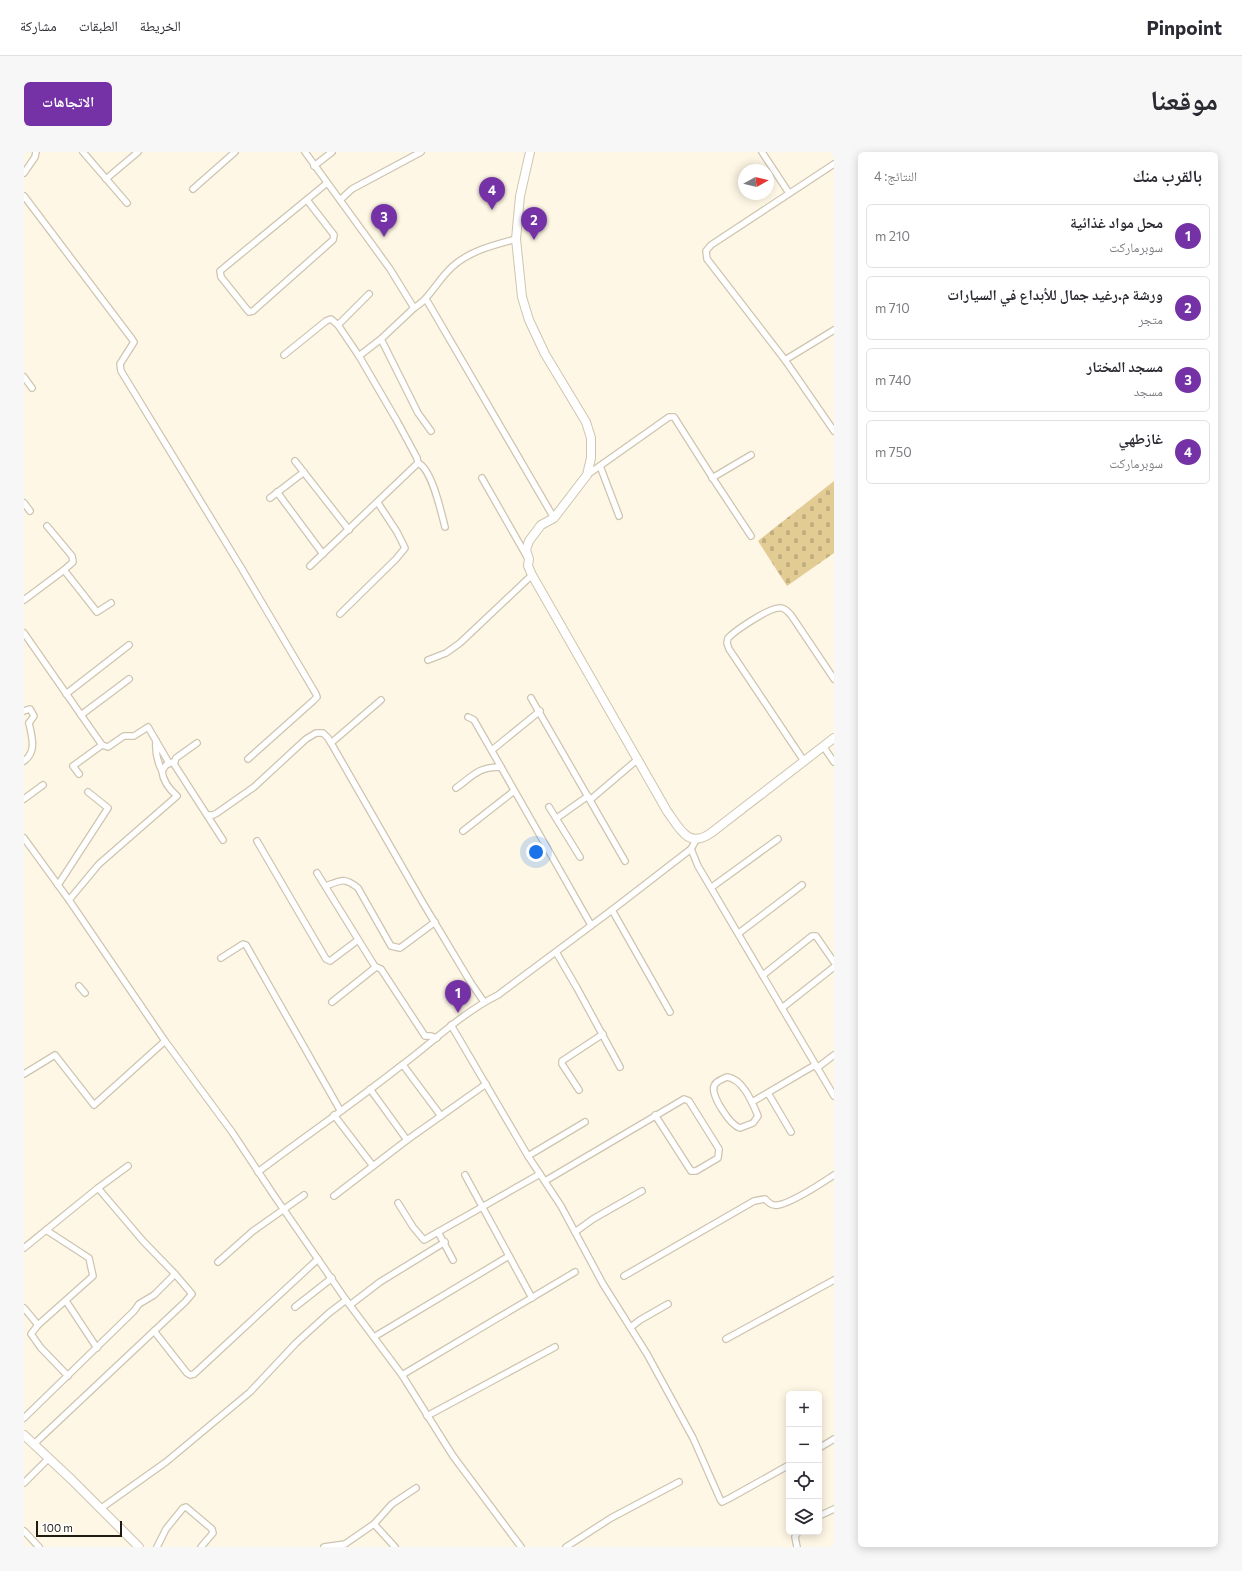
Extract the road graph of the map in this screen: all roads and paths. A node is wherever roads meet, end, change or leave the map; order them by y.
1 (36, 152) edge
2 (83, 152) edge
3 (138, 152) edge
4 (235, 152) edge
5 (305, 152) edge
6 (332, 152) edge
7 (421, 152) edge
8 (530, 152) edge
9 (762, 152) edge
10 (834, 164) edge
11 (314, 166) junction
12 (24, 173) edge
13 (106, 179) junction
14 (327, 183) junction
15 (193, 189) dead end
16 (789, 193) junction
17 (24, 196) edge
18 (307, 200) junction
19 (340, 200) junction
20 (127, 203) dead end
21 (516, 239) junction
22 (369, 294) dead end
23 (426, 299) junction
24 (414, 308) junction
25 (338, 325) junction
26 (834, 330) edge
27 (381, 339) junction
28 (284, 355) dead end
29 (359, 356) junction
30 (785, 360) junction
31 (24, 377) edge
32 (32, 388) dead end
33 (431, 431) dead end
34 (834, 431) edge
35 (750, 455) dead end
36 (295, 461) dead end
37 (418, 463) junction
38 (600, 466) junction
39 (304, 472) junction
40 (587, 475) junction
41 (482, 478) dead end
42 (712, 478) junction
43 (278, 492) junction
44 (270, 498) dead end
45 (378, 502) junction
46 (24, 504) edge
47 (30, 511) dead end
48 (619, 516) dead end
49 (554, 518) junction
50 (48, 526) dead end
51 (445, 527) dead end
52 (349, 530) junction
53 (751, 536) dead end
54 (323, 554) junction
55 (529, 559) junction
56 (310, 566) dead end
57 (64, 570) junction
58 (532, 575) junction
59 (24, 600) edge
60 (111, 603) dead end
61 (340, 614) dead end
62 (24, 633) edge
63 (26, 640) edge
64 (129, 645) dead end
65 (428, 660) dead end
66 (834, 679) edge
67 (130, 680) dead end
68 (66, 694) junction
69 (531, 698) dead end
70 (381, 700) dead end
71 (24, 711) edge
72 (540, 711) junction
73 (81, 715) junction
74 (468, 717) dead end
75 (26, 722) edge
76 (834, 738) edge
77 (156, 741) junction
78 (331, 743) junction
79 (197, 744) dead end
80 (102, 745) junction
81 (823, 746) junction
82 (492, 750) junction
83 (248, 759) dead end
84 (638, 759) junction
85 (24, 761) edge
86 (804, 761) junction
87 (172, 762) junction
88 (834, 762) edge
89 (501, 767) junction
90 (162, 771) junction
91 (79, 774) dead end
92 (43, 785) dead end
93 (456, 788) dead end
94 (514, 791) junction
95 (88, 792) dead end
96 (589, 798) junction
97 (24, 799) edge
98 (549, 807) dead end
99 (208, 815) junction
100 (557, 818) junction
101 (464, 831) dead end
102 (24, 838) edge
103 (778, 839) dead end
104 (223, 840) dead end
105 (696, 840) junction
106 (257, 841) dead end
107 (691, 849) junction
108 (580, 857) dead end
109 (624, 861) dead end
110 (317, 873) dead end
111 (58, 885) junction
112 (802, 885) dead end
113 (326, 886) junction
114 (712, 888) junction
115 (69, 900) junction
116 (612, 910) junction
117 (435, 922) junction
118 (591, 925) junction
119 (739, 933) junction
120 (358, 940) junction
121 (556, 952) junction
122 (221, 958) dead end
123 (834, 962) edge
124 (376, 967) junction
125 (834, 968) edge
126 (763, 975) junction
127 (79, 986) dead end
128 (85, 993) dead end
129 (332, 1002) dead end
130 (484, 1002) junction
131 (782, 1008) junction
132 (670, 1012) dead end
133 (451, 1025) junction
134 (603, 1034) junction
135 (437, 1038) junction
136 (165, 1041) junction
137 (834, 1055) edge
138 (403, 1065) junction
139 (620, 1067) dead end
140 (816, 1067) junction
141 (24, 1074) edge
142 (486, 1084) junction
143 (370, 1089) junction
144 (579, 1090) dead end
145 (768, 1093) junction
146 (834, 1096) edge
147 (752, 1102) junction
148 (340, 1110) junction
149 (334, 1115) junction
150 (655, 1115) junction
151 (441, 1116) junction
152 (585, 1122) dead end
153 (791, 1132) dead end
154 (407, 1140) junction
155 (528, 1156) junction
156 (128, 1166) dead end
157 (373, 1166) junction
158 (258, 1172) junction
159 (540, 1174) junction
160 (465, 1175) dead end
161 (834, 1175) edge
162 (545, 1181) junction
163 (98, 1188) junction
164 (642, 1191) dead end
165 (304, 1195) dead end
166 (334, 1196) dead end
167 (398, 1203) dead end
168 (482, 1206) junction
169 (284, 1210) junction
170 (46, 1230) junction
171 (438, 1232) junction
172 (575, 1232) junction
173 (445, 1242) junction
174 (24, 1248) edge
175 (509, 1256) junction
176 (318, 1259) junction
177 (453, 1260) dead end
178 (218, 1262) dead end
179 (575, 1272) dead end
180 (175, 1274) junction
181 (624, 1276) dead end
182 (332, 1278) junction
183 (834, 1280) edge
184 (532, 1298) junction
185 (346, 1300) junction
186 (66, 1301) junction
187 (668, 1304) dead end
188 (350, 1305) junction
189 (295, 1307) dead end
190 (24, 1308) edge
191 (38, 1325) junction
192 (631, 1327) junction
193 (154, 1331) junction
194 (374, 1337) junction
195 (726, 1339) dead end
196 (555, 1347) dead end
197 (97, 1348) junction
198 (402, 1375) junction
199 (68, 1376) junction
200 (427, 1416) junction
201 (24, 1418) edge
202 (24, 1435) edge
203 (834, 1439) edge
204 (34, 1444) junction
205 (822, 1446) edge
206 (49, 1458) junction
207 (786, 1467) edge
208 (679, 1482) dead end
209 (24, 1483) edge
210 (416, 1488) dead end
211 (100, 1509) junction
212 (834, 1509) edge
213 (822, 1515) edge
214 (374, 1524) junction
215 (24, 1531) edge
216 (796, 1535) edge
217 (40, 1547) edge
218 (139, 1547) edge
219 (157, 1547) edge
220 (201, 1547) edge
221 (324, 1547) edge
222 (395, 1547) edge
223 (521, 1547) edge
224 (566, 1547) edge
225 (797, 1547) edge

1 - 12 street
2 - 13 street
3 - 13 street
4 - 15 street
5 - 11 street
6 - 11 street
7 - 19 street
8 - 21 street
9 - 16 street
10 - 16 street
11 - 14 street
13 - 20 street
14 - 18 street
14 - 19 street
16 - 30 street
17 - 83 street
18 - 18 street
19 - 24 street
21 - 23 street
21 - 40 street
22 - 25 street
23 - 24 street
23 - 49 street
24 - 27 street
25 - 28 street
25 - 29 street
26 - 30 street
27 - 29 street
27 - 33 street
29 - 37 street
30 - 34 street
31 - 32 street
35 - 42 street
36 - 39 street
37 - 45 street
37 - 51 street
38 - 40 street
38 - 42 street
38 - 48 street
39 - 43 street
39 - 52 street
40 - 49 street
41 - 55 street
42 - 53 street
43 - 44 street
43 - 54 street
45 - 52 street
45 - 61 street
46 - 47 street
49 - 55 street
50 - 57 street
52 - 54 street
54 - 56 street
55 - 58 street
57 - 59 street
57 - 60 street
58 - 65 street
58 - 84 street
62 - 63 street
63 - 68 street
64 - 68 street
66 - 86 street
67 - 73 street
68 - 73 street
69 - 72 street
70 - 78 street
71 - 75 street
72 - 82 street
72 - 96 street
73 - 80 street
74 - 82 street
75 - 85 street
76 - 81 street
77 - 80 street
77 - 87 street
77 - 90 street
78 - 99 street
78 - 117 street
79 - 87 street
80 - 91 street
81 - 86 street
81 - 88 street
82 - 89 street
84 - 96 street
84 - 105 street
86 - 105 street
87 - 90 street
87 - 99 street
89 - 93 street
89 - 94 street
90 - 115 street
92 - 97 street
94 - 101 street
94 - 118 street
95 - 111 street
96 - 100 street
96 - 109 street
98 - 100 street
99 - 104 street
100 - 108 street
102 - 111 street
103 - 114 street
105 - 107 street
106 - 120 street
107 - 114 street
107 - 116 street
110 - 113 street
111 - 115 street
112 - 119 street
113 - 117 street
113 - 120 street
114 - 119 street
115 - 136 street
116 - 118 street
116 - 132 street
117 - 130 street
118 - 121 street
119 - 126 street
120 - 124 street
121 - 130 street
121 - 134 street
122 - 148 street
123 - 126 street
124 - 129 street
124 - 135 street
125 - 131 street
126 - 131 street
127 - 128 street
130 - 133 street
131 - 140 street
133 - 135 street
133 - 142 street
134 - 139 street
134 - 144 street
135 - 138 street
136 - 141 street
136 - 158 street
137 - 140 street
138 - 143 street
138 - 151 street
140 - 145 street
140 - 146 street
142 - 151 street
142 - 155 street
143 - 148 street
143 - 154 street
145 - 147 street
145 - 153 street
147 - 147 street
148 - 149 street
149 - 157 street
149 - 158 street
150 - 150 street
150 - 162 street
151 - 154 street
152 - 155 street
154 - 157 street
155 - 159 street
156 - 163 street
157 - 166 street
158 - 169 street
159 - 162 street
159 - 168 street
160 - 168 street
161 - 181 street
162 - 172 street
163 - 170 street
163 - 180 street
164 - 172 street
165 - 169 street
167 - 171 street
168 - 171 street
168 - 175 street
169 - 176 street
169 - 178 street
170 - 174 street
170 - 186 street
171 - 173 street
172 - 192 street
173 - 177 street
173 - 188 street
175 - 184 street
175 - 194 street
176 - 182 street
176 - 193 street
179 - 184 street
180 - 193 street
180 - 197 street
182 - 185 street
182 - 189 street
183 - 195 street
184 - 198 street
185 - 188 street
185 - 211 street
186 - 191 street
186 - 197 street
187 - 192 street
188 - 194 street
190 - 191 street
191 - 199 street
192 - 207 street
193 - 204 street
194 - 198 street
196 - 200 street
197 - 199 street
198 - 200 street
199 - 201 street
200 - 223 street
202 - 204 street
203 - 205 street
204 - 206 street
206 - 209 street
206 - 211 street
208 - 224 street
210 - 214 street
211 - 218 street
212 - 213 street
214 - 221 street
214 - 222 street
215 - 217 street
216 - 225 street
219 - 220 street

